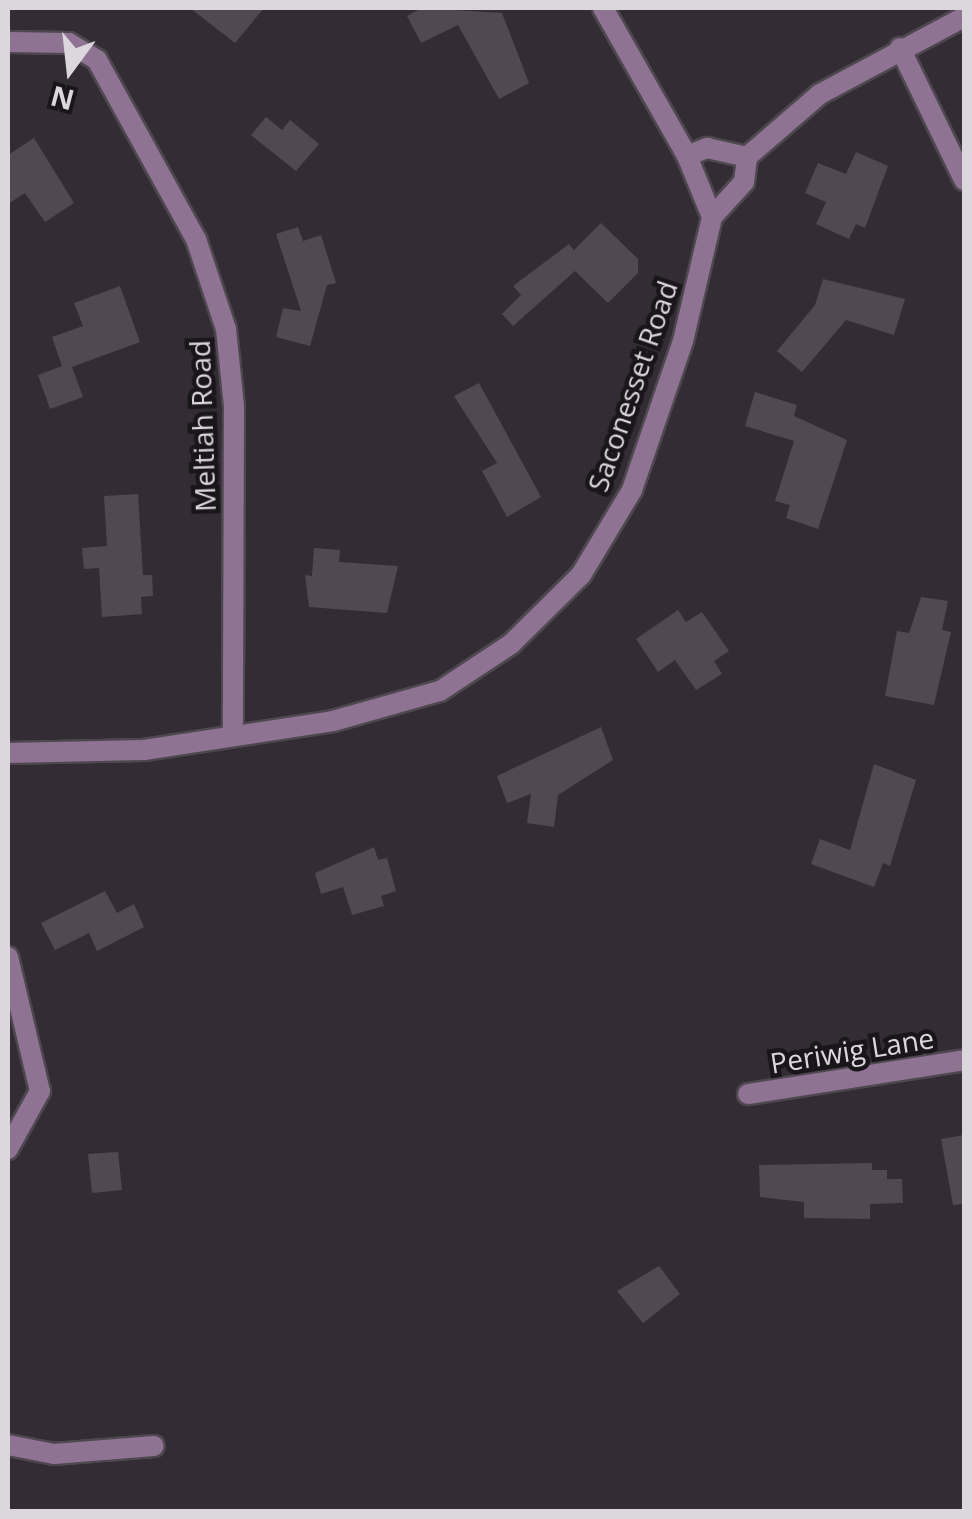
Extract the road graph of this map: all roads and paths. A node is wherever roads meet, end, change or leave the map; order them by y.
1 (603, 8) edge
2 (959, 20) edge
3 (8, 42) edge
4 (900, 48) junction
5 (687, 156) junction
6 (747, 157) junction
7 (964, 180) edge
8 (712, 217) junction
9 (232, 736) junction
10 (8, 753) edge
11 (8, 957) edge
12 (964, 1060) edge
13 (748, 1094) dead end
14 (8, 1149) edge
15 (8, 1444) edge
16 (154, 1446) dead end

1 - 5 street
2 - 4 street, Saconesset Road
3 - 9 street, Meltiah Road
4 - 6 street, Saconesset Road
4 - 7 street
5 - 6 street
5 - 8 street
6 - 8 street, Saconesset Road
8 - 9 street, Saconesset Road
9 - 10 street, Saconesset Road
11 - 14 street
12 - 13 street, Periwig Lane
15 - 16 street

